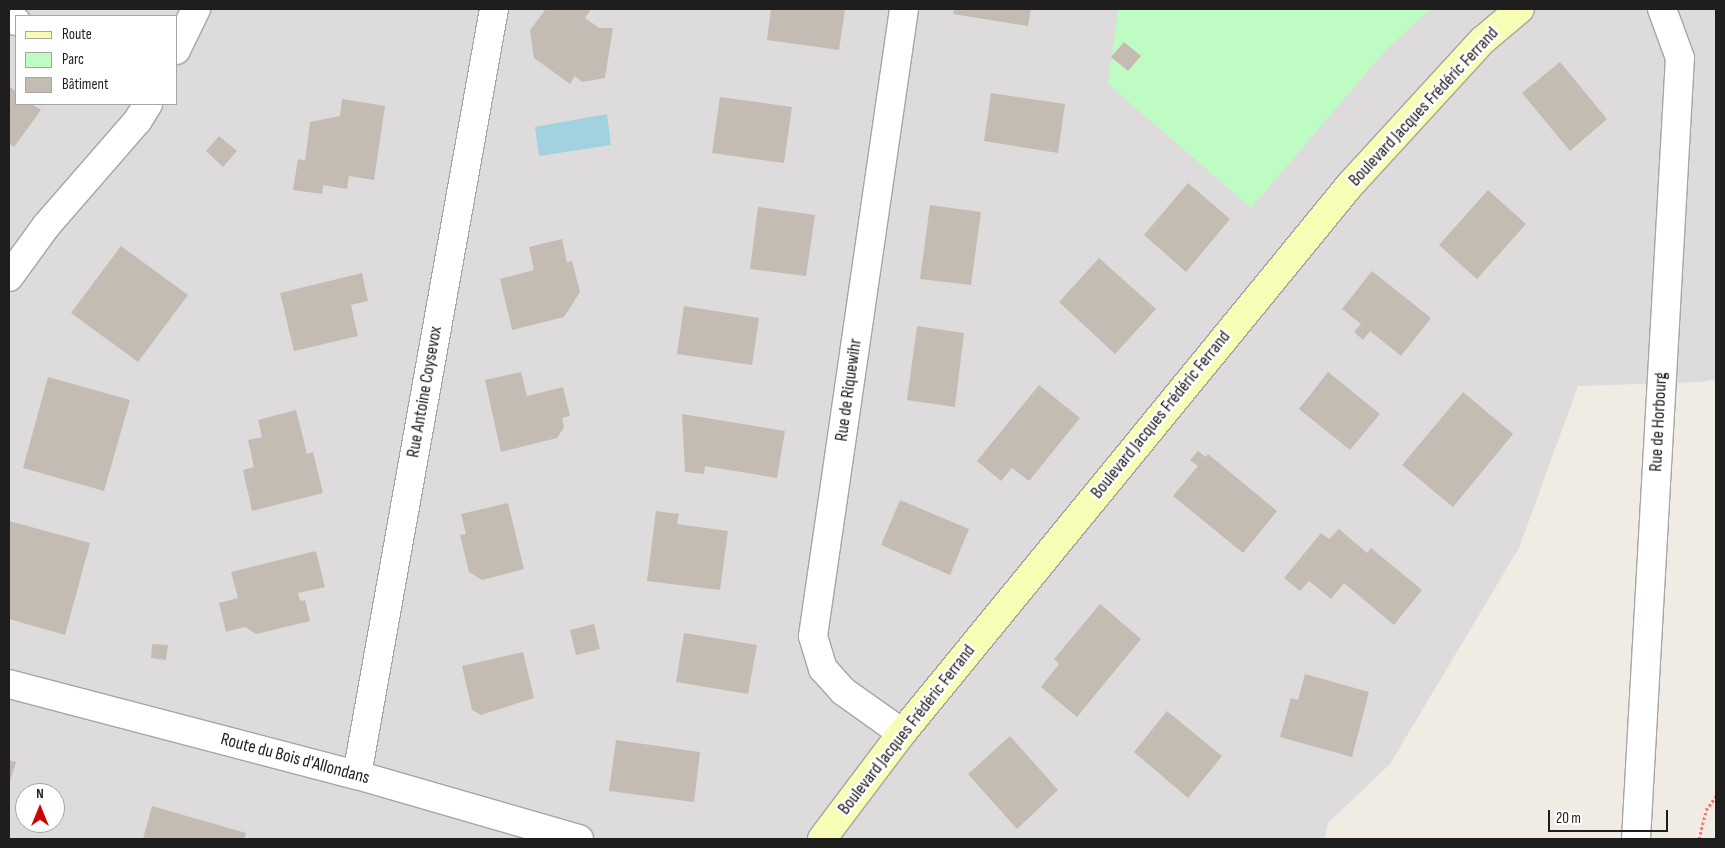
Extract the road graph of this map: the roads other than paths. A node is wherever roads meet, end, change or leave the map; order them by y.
1 (196, 9) edge
2 (494, 9) edge
3 (904, 9) edge
4 (1520, 9) edge
5 (1662, 9) edge
6 (178, 46) edge
7 (147, 105) edge
8 (9, 277) edge
9 (9, 684) edge
10 (902, 733) junction
11 (356, 775) junction
12 (580, 839) edge
13 (822, 839) edge
14 (1636, 839) edge

1 - 6 street
2 - 11 street, Rue Antoine Coysevox
3 - 10 street, Rue de Riquewihr
4 - 10 street, Boulevard Jacques Frédéric Ferrand
5 - 14 street, Rue de Horbourg
7 - 8 street
9 - 11 street, Route du Bois d'Allondans
10 - 13 street, Boulevard Jacques Frédéric Ferrand
11 - 12 street, Route du Bois d'Allondans

